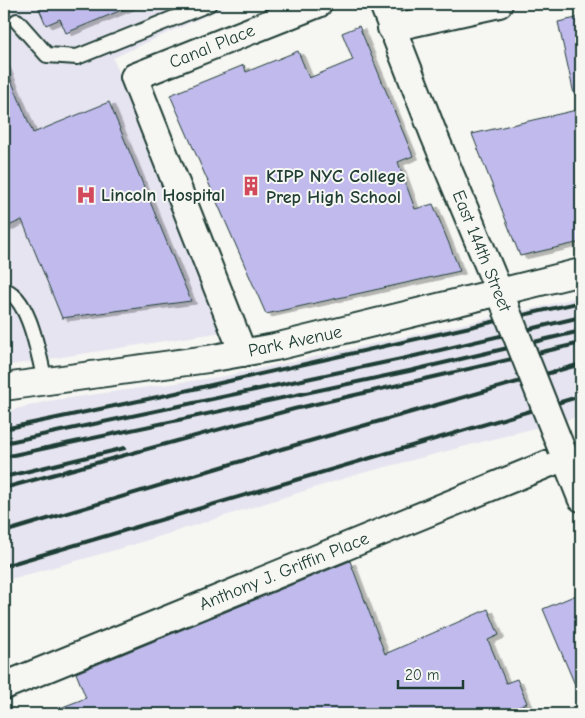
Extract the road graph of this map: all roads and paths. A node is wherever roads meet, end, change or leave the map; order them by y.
1 (209, 4) edge
2 (318, 4) edge
3 (383, 4) edge
4 (499, 4) edge
5 (17, 21) dead end
6 (391, 28) junction
7 (581, 272) edge
8 (4, 290) edge
9 (502, 300) junction
10 (243, 353) junction
11 (45, 381) junction
12 (4, 387) edge
13 (564, 454) junction
14 (581, 498) edge
15 (4, 686) edge

1 - 5 lane
2 - 10 street, Canal Place
3 - 6 street, East 144th Street
4 - 6 street
6 - 9 street, East 144th Street
7 - 9 street, Park Avenue
8 - 11 lane
9 - 10 street, Park Avenue
9 - 13 street, East 144th Street, bridge
10 - 11 street, Park Avenue
11 - 12 street, Park Avenue
13 - 14 street, East 144th Street
13 - 15 street, Anthony J. Griffin Place

